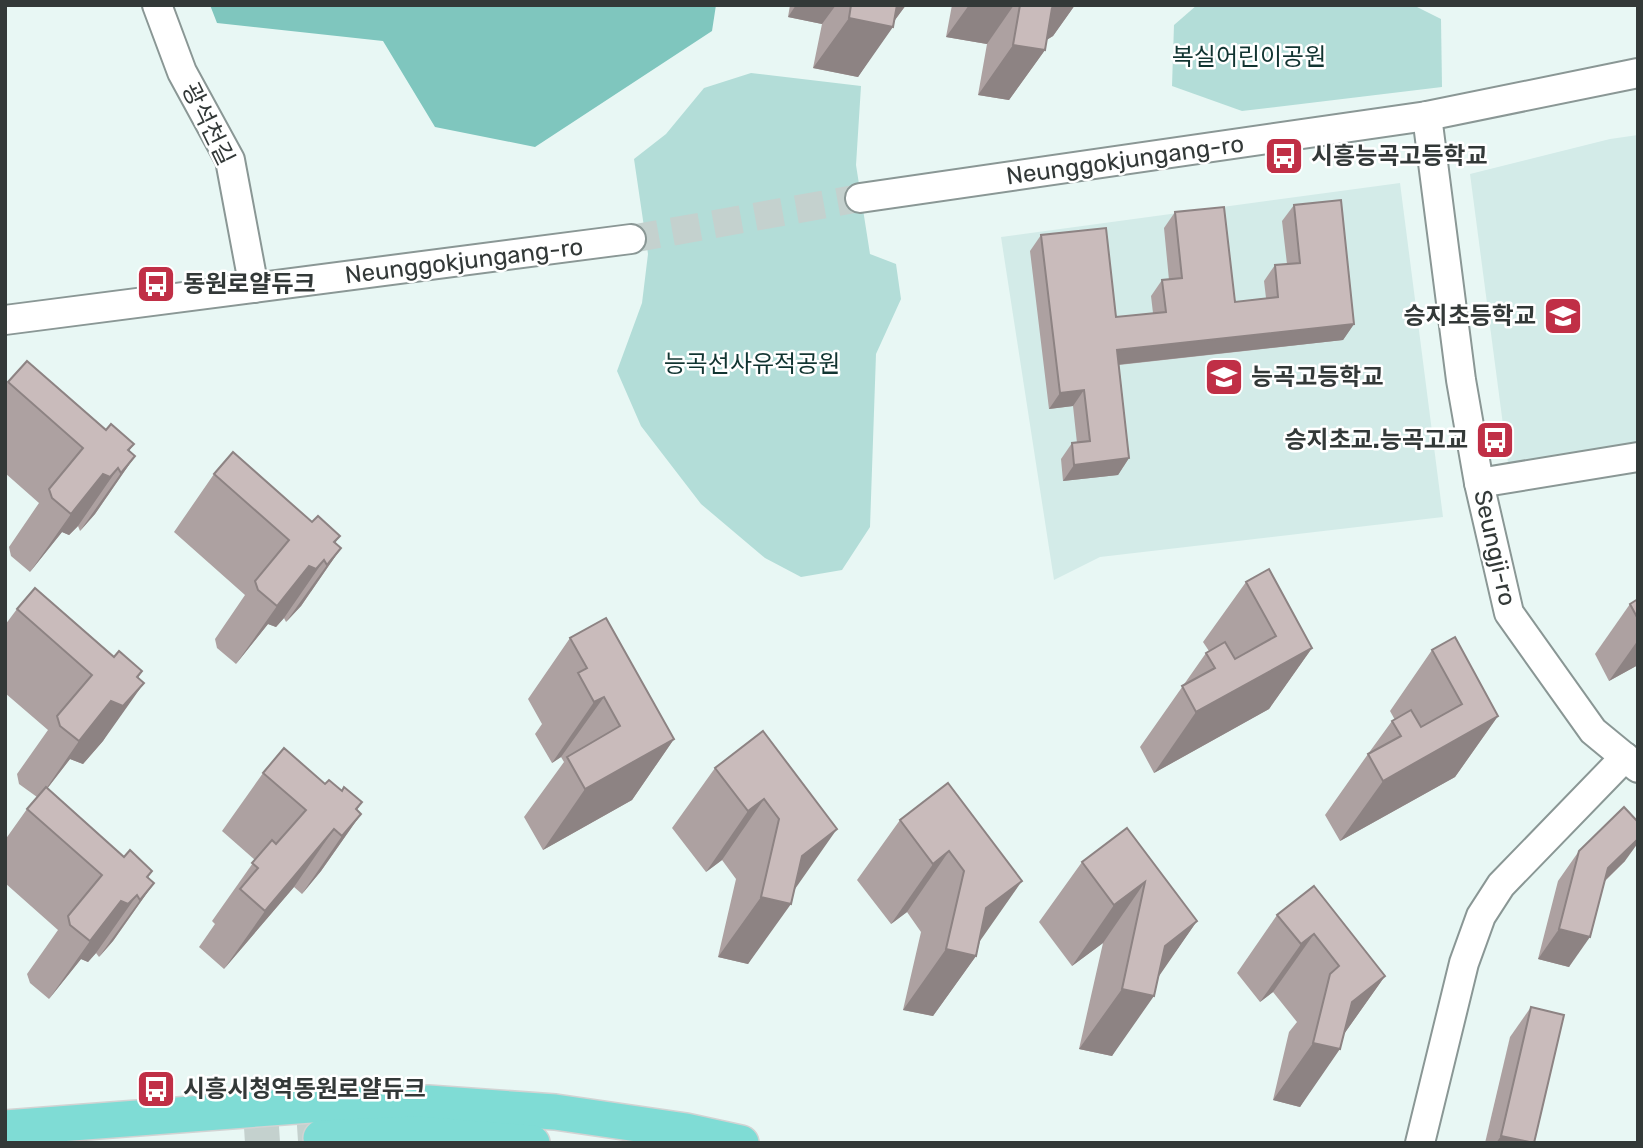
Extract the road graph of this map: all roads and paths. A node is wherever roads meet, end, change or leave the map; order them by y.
1 (157, 5) edge
2 (1638, 73) edge
3 (1427, 116) junction
4 (860, 198) tunnel mouth
5 (631, 239) tunnel mouth
6 (254, 288) junction
7 (5, 320) edge
8 (1638, 457) edge
9 (1479, 483) junction
10 (1631, 763) edge
11 (5, 1128) edge
12 (69, 1132) edge
13 (321, 1138) dead end
14 (532, 1143) edge
15 (741, 1143) edge
16 (1420, 1143) edge

1 - 6 street, 광석천길
2 - 3 street, Neunggokjungang-ro
3 - 4 street, Neunggokjungang-ro
3 - 9 street, Seungji-ro
5 - 6 street, Neunggokjungang-ro
6 - 7 street, Neunggokjungang-ro
8 - 9 street
9 - 10 street, Seungji-ro
10 - 16 street
11 - 12 main road
12 - 15 main road
13 - 14 main road

